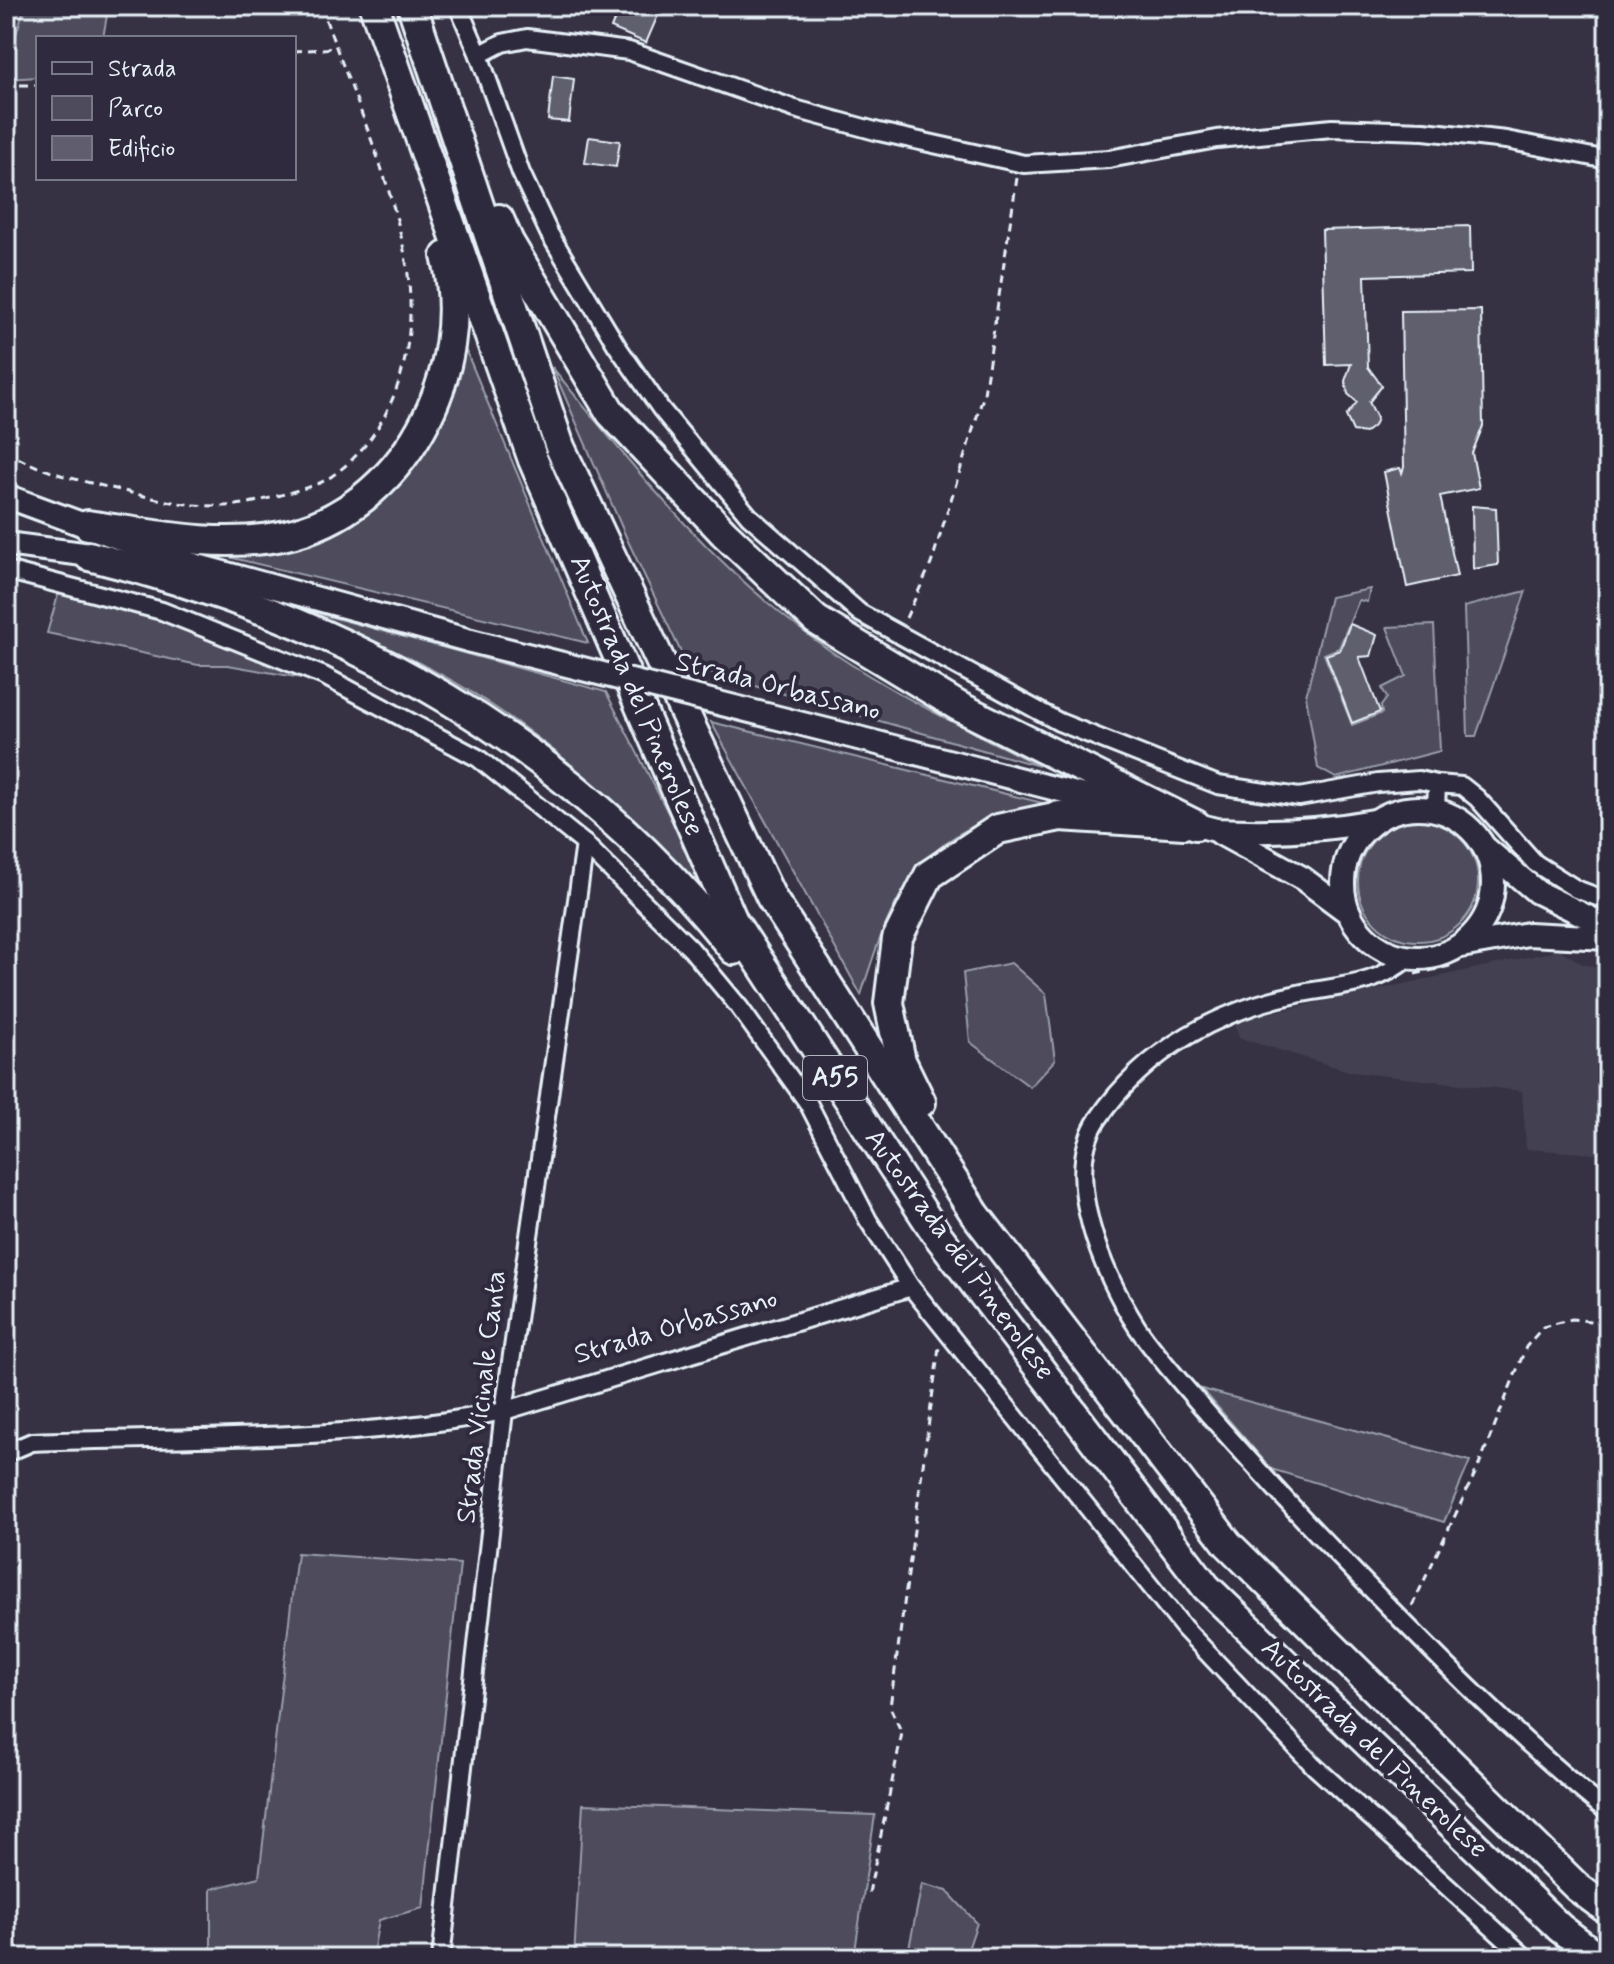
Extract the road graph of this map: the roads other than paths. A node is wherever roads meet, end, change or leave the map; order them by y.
1 (374, 6) edge
2 (412, 6) edge
3 (458, 6) edge
4 (424, 41) junction
5 (479, 55) junction
6 (396, 73) junction
7 (1608, 160) edge
8 (6, 496) edge
9 (88, 525) junction
10 (6, 544) edge
11 (89, 556) junction
12 (187, 563) junction
13 (6, 570) edge
14 (1437, 784) junction
15 (1436, 809) junction
16 (1374, 821) junction
17 (1206, 828) junction
18 (585, 844) junction
19 (1484, 847) junction
20 (1608, 901) edge
21 (1349, 913) junction
22 (1608, 927) edge
23 (1608, 938) edge
24 (1461, 946) junction
25 (1408, 958) junction
26 (975, 1214) junction
27 (936, 1233) junction
28 (911, 1287) junction
29 (504, 1411) junction
30 (6, 1453) edge
31 (1608, 1812) edge
32 (1608, 1910) edge
33 (441, 1958) edge
34 (1526, 1958) edge
35 (1599, 1958) edge

1 - 6 highway, Autostrada del Pinerolese / A55
2 - 4 highway, Autostrada del Pinerolese / A55
3 - 5 street
4 - 17 highway
4 - 26 highway, Autostrada del Pinerolese / A55
5 - 7 street
5 - 14 street
6 - 9 highway
6 - 27 highway, Autostrada del Pinerolese / A55
8 - 9 main road, Strada Orbassano
9 - 12 main road, Strada Orbassano
10 - 11 main road, Strada Orbassano
11 - 12 main road, Strada Orbassano
11 - 27 highway
12 - 17 main road, Strada Orbassano, bridge
13 - 18 street
14 - 15 street
14 - 20 street
15 - 16 main road, Strada Orbassano
15 - 19 main road
16 - 17 main road, Strada Orbassano
16 - 21 main road
17 - 21 main road, Strada Orbassano
17 - 26 highway
18 - 28 street
18 - 29 street, Strada Vicinale Canta
19 - 22 main road
19 - 24 main road
21 - 25 main road, Strada Orbassano
23 - 24 main road
24 - 25 main road
25 - 31 street
26 - 32 highway, Autostrada del Pinerolese / A55
27 - 35 highway, Autostrada del Pinerolese / A55
28 - 29 street, Strada Orbassano
28 - 34 street
29 - 30 street, Strada Orbassano
29 - 33 street, Strada Vicinale Canta

